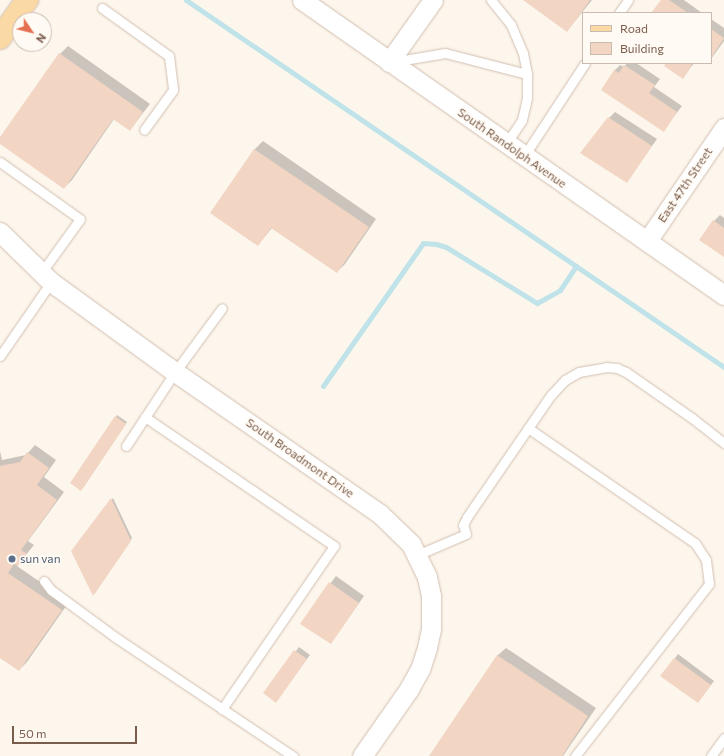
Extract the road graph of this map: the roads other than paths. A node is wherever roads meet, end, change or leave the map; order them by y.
1 (27, 0) edge
2 (302, 0) edge
3 (433, 0) edge
4 (491, 0) edge
5 (628, 0) edge
6 (102, 8) dead end
7 (620, 12) edge
8 (0, 38) edge
9 (389, 62) junction
10 (584, 64) edge
11 (527, 74) junction
12 (724, 128) edge
13 (144, 130) dead end
14 (506, 144) junction
15 (524, 156) junction
16 (0, 162) edge
17 (0, 232) edge
18 (647, 241) junction
19 (46, 277) junction
20 (724, 295) edge
21 (222, 308) dead end
22 (0, 356) edge
23 (175, 372) junction
24 (145, 417) junction
25 (528, 428) junction
26 (724, 443) edge
27 (126, 446) dead end
28 (417, 555) junction
29 (44, 581) dead end
30 (222, 709) junction
31 (724, 738) edge
32 (293, 756) edge
33 (362, 756) edge
34 (575, 756) edge
35 (711, 756) edge

1 - 8 main road
2 - 9 street, South Randolph Avenue
3 - 9 street
4 - 11 lane
5 - 7 lane
6 - 13 lane
9 - 11 lane
9 - 14 street, South Randolph Avenue
10 - 15 lane
11 - 14 lane
12 - 18 street, East 47th Street
14 - 15 street, South Randolph Avenue
15 - 18 street, South Randolph Avenue
16 - 19 lane
17 - 19 street, South Broadmont Drive
18 - 20 street, South Randolph Avenue
19 - 22 lane
19 - 23 street, South Broadmont Drive
21 - 23 lane
23 - 24 lane
23 - 28 street, South Broadmont Drive
24 - 27 lane
24 - 30 lane
25 - 26 lane
25 - 28 lane
25 - 34 lane
28 - 33 street, South Broadmont Drive
29 - 30 lane
30 - 32 lane
31 - 35 lane

